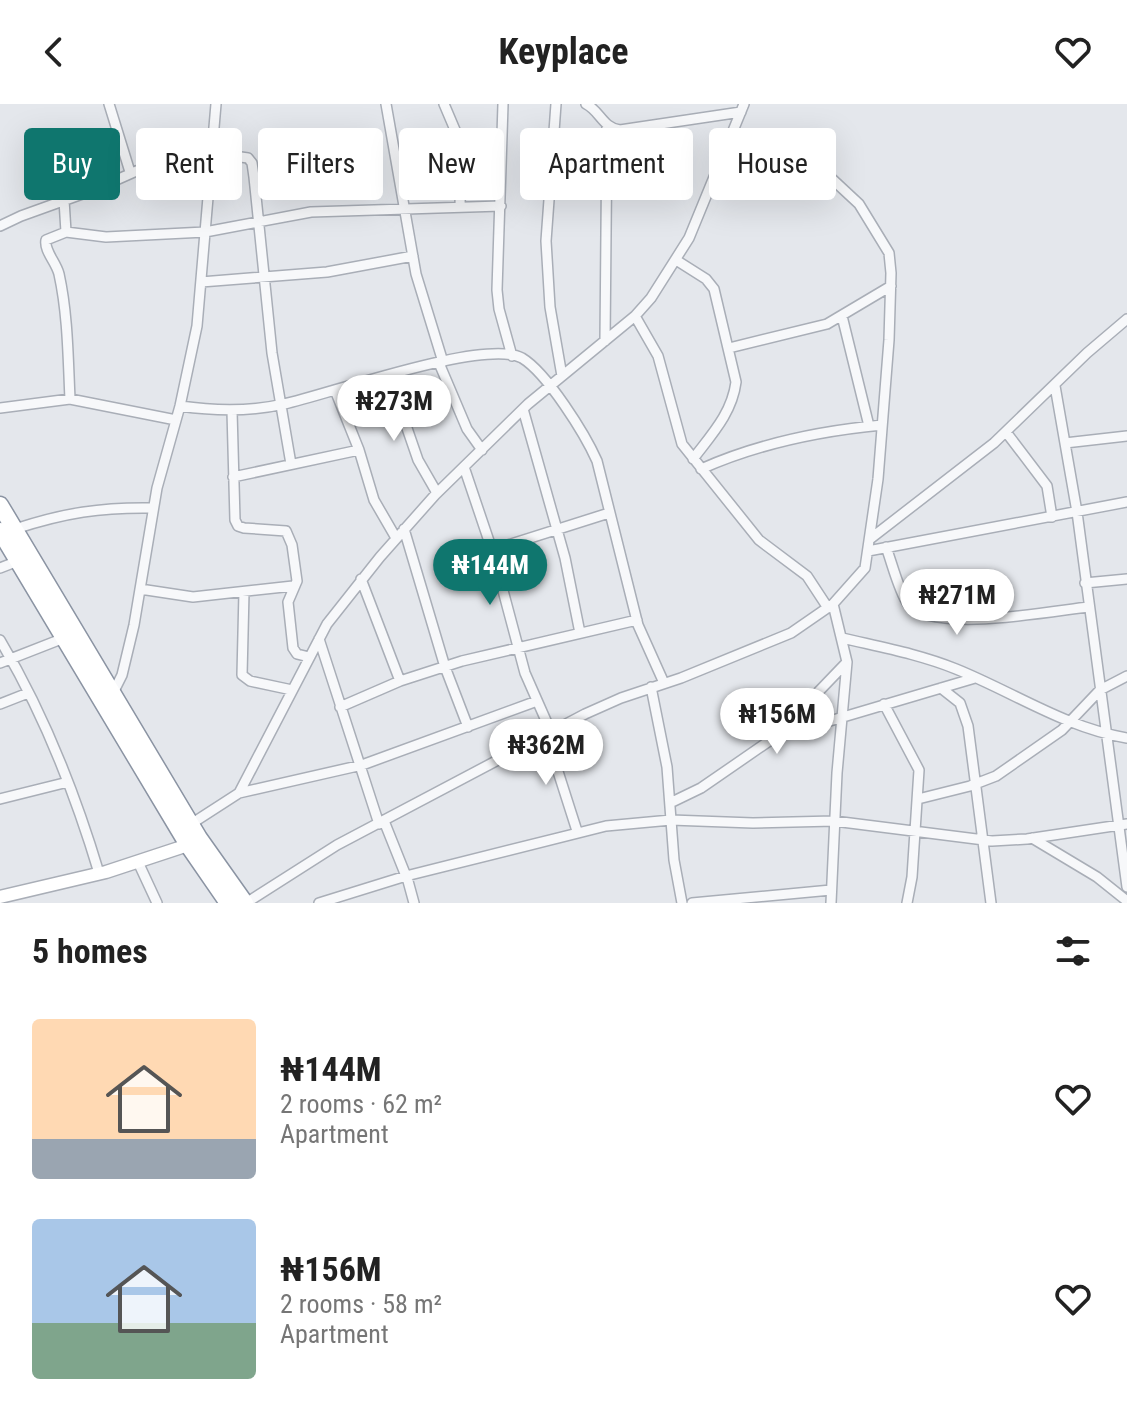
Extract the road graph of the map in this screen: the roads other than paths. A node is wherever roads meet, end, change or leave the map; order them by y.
1 (109, 104) edge
2 (216, 104) edge
3 (386, 104) edge
4 (444, 104) edge
5 (503, 104) edge
6 (556, 104) edge
7 (586, 104) edge
8 (742, 108) edge
9 (607, 125) joint
10 (214, 128) edge
11 (554, 128) edge
12 (734, 128) edge
13 (242, 157) edge
14 (136, 170) edge
15 (130, 172) junction
16 (120, 177) edge
17 (836, 183) edge
18 (709, 192) edge
19 (64, 200) joint
20 (208, 200) edge
21 (549, 200) edge
22 (606, 200) edge
23 (501, 206) junction
24 (460, 207) junction
25 (404, 209) junction
26 (259, 221) junction
27 (0, 225) edge
28 (66, 232) junction
29 (205, 232) junction
30 (413, 256) junction
31 (676, 260) junction
32 (263, 277) junction
33 (201, 282) junction
34 (891, 286) junction
35 (635, 316) junction
36 (842, 316) junction
37 (1127, 319) edge
38 (605, 341) junction
39 (729, 348) junction
40 (512, 356) junction
41 (441, 363) junction
42 (389, 376) junction
43 (562, 376) junction
44 (550, 386) junction
45 (1055, 386) junction
46 (335, 390) junction
47 (70, 399) junction
48 (282, 405) junction
49 (180, 406) junction
50 (0, 408) edge
51 (523, 409) junction
52 (232, 411) junction
53 (176, 420) junction
54 (882, 425) junction
55 (869, 426) junction
56 (1006, 432) junction
57 (1127, 436) edge
58 (1065, 443) junction
59 (359, 450) junction
60 (482, 450) junction
61 (693, 459) junction
62 (291, 464) junction
63 (464, 467) junction
64 (701, 469) junction
65 (233, 477) junction
66 (437, 493) junction
67 (1127, 502) edge
68 (0, 505) edge
69 (153, 508) junction
70 (1077, 512) junction
71 (609, 513) junction
72 (1052, 517) junction
73 (404, 529) junction
74 (7, 530) edge
75 (557, 530) junction
76 (396, 538) junction
77 (870, 539) junction
78 (886, 547) junction
79 (492, 550) junction
80 (868, 551) junction
81 (18, 561) junction
82 (0, 568) edge
83 (361, 579) junction
84 (1127, 579) edge
85 (1085, 583) junction
86 (293, 586) junction
87 (140, 589) junction
88 (244, 592) junction
89 (830, 606) junction
90 (1088, 607) junction
91 (637, 620) junction
92 (580, 633) junction
93 (64, 638) junction
94 (842, 638) junction
95 (319, 639) junction
96 (0, 640) edge
97 (518, 648) junction
98 (309, 657) junction
99 (12, 659) junction
100 (847, 662) junction
101 (0, 663) edge
102 (445, 667) junction
103 (1127, 676) edge
104 (976, 678) junction
105 (400, 681) junction
106 (664, 683) junction
107 (651, 687) junction
108 (941, 688) junction
109 (292, 690) junction
110 (1100, 690) junction
111 (28, 693) junction
112 (113, 693) junction
113 (537, 701) junction
114 (0, 704) edge
115 (884, 704) junction
116 (340, 707) junction
117 (843, 715) junction
118 (1068, 722) junction
119 (468, 727) junction
120 (549, 733) junction
121 (1107, 734) junction
122 (775, 737) junction
123 (1127, 738) edge
124 (358, 766) junction
125 (68, 782) junction
126 (977, 783) junction
127 (239, 793) junction
128 (0, 799) edge
129 (918, 799) junction
130 (670, 803) junction
131 (671, 820) junction
132 (834, 821) junction
133 (381, 822) junction
134 (191, 824) junction
135 (1123, 824) edge
136 (914, 829) junction
137 (577, 831) junction
138 (1032, 838) junction
139 (985, 841) junction
140 (188, 845) junction
141 (138, 862) junction
142 (99, 873) junction
143 (406, 876) junction
144 (1127, 887) edge
145 (831, 890) junction
146 (0, 897) edge
147 (1127, 901) edge
148 (157, 903) edge
149 (228, 903) edge
150 (245, 903) edge
151 (319, 903) edge
152 (414, 903) edge
153 (682, 903) edge
154 (692, 903) edge
155 (831, 903) edge
156 (907, 903) edge
157 (991, 903) edge

1 - 15 street
2 - 10 street
3 - 25 street
4 - 24 street
5 - 23 street
6 - 11 street
7 - 9 street
8 - 9 street
8 - 12 street
13 - 26 street
14 - 15 street
15 - 16 street
17 - 34 street
18 - 31 street
19 - 27 street
19 - 28 street
20 - 29 street
21 - 43 street
22 - 38 street
23 - 24 street
23 - 40 street
24 - 25 street
25 - 26 street
25 - 30 street
26 - 29 street
26 - 32 street
28 - 29 street
28 - 47 street
29 - 33 street
30 - 32 street
30 - 41 street
31 - 35 street
31 - 39 street
32 - 33 street
32 - 48 street
33 - 49 street
34 - 36 street
34 - 54 street
35 - 38 street
35 - 61 street
36 - 39 street
36 - 55 street
37 - 45 street
38 - 43 street
39 - 61 street
40 - 41 street
40 - 44 street
41 - 42 street
41 - 60 street
42 - 46 street
42 - 66 street
43 - 44 street
44 - 51 street
44 - 71 street
45 - 56 street
45 - 58 street
46 - 48 street
46 - 59 street
47 - 50 street
47 - 53 street
48 - 52 street
48 - 62 street
49 - 52 street
49 - 53 street
51 - 60 street
51 - 75 street
52 - 65 street
53 - 69 street
54 - 55 street
54 - 77 street
55 - 64 street
56 - 72 street
56 - 77 street
57 - 58 street
58 - 70 street
59 - 62 street
59 - 76 street
60 - 63 street
61 - 64 street
62 - 65 street
63 - 66 street
63 - 79 street
64 - 89 street
65 - 86 street
66 - 73 street
67 - 70 street
68 - 74 highway
69 - 74 street
69 - 87 street
70 - 72 street
70 - 85 street
71 - 75 street
71 - 91 street
72 - 78 street
73 - 76 street
73 - 102 street
74 - 81 highway
74 - 112 highway
75 - 79 street
75 - 92 street
76 - 83 street
77 - 80 street
78 - 80 street
78 - 90 street
79 - 97 street
80 - 89 street
81 - 82 street
81 - 93 highway
83 - 95 street
83 - 105 street
84 - 85 street
85 - 90 street
86 - 88 street
86 - 98 street
87 - 88 street
87 - 112 street
88 - 109 street
89 - 94 street
89 - 106 street
90 - 110 street
91 - 92 street
91 - 106 street
92 - 97 street
93 - 99 street
93 - 140 highway
94 - 100 street
94 - 104 street
95 - 98 street
95 - 116 street
96 - 99 street
97 - 102 street
97 - 113 street
98 - 109 street
99 - 101 street
99 - 111 street
100 - 117 street
100 - 122 street
102 - 105 street
102 - 119 street
103 - 110 street
104 - 108 street
104 - 118 street
105 - 116 street
106 - 107 street
107 - 120 street
107 - 130 street
108 - 115 street
108 - 126 street
109 - 127 street
110 - 118 street
110 - 121 street
111 - 114 street
111 - 125 street
112 - 134 highway
113 - 119 street
113 - 120 street
115 - 117 street
115 - 129 street
116 - 124 street
117 - 122 street
117 - 132 street
118 - 121 street
118 - 126 street
119 - 124 street
120 - 133 street
120 - 137 street
121 - 123 street
121 - 135 street
122 - 130 street
124 - 127 street
124 - 133 street
125 - 128 street
125 - 142 street
126 - 129 street
126 - 139 street
127 - 134 street
129 - 136 street
130 - 131 street
131 - 132 street
131 - 137 street
131 - 153 street
132 - 136 street
132 - 145 street
133 - 143 street
133 - 150 street
134 - 150 highway
135 - 138 street
135 - 144 street
136 - 139 street
136 - 156 street
137 - 143 street
138 - 139 street
138 - 147 street
139 - 157 street
140 - 141 main road
140 - 149 highway
141 - 142 main road
141 - 148 street
142 - 146 main road
143 - 151 street
143 - 152 street
145 - 154 street
145 - 155 street

